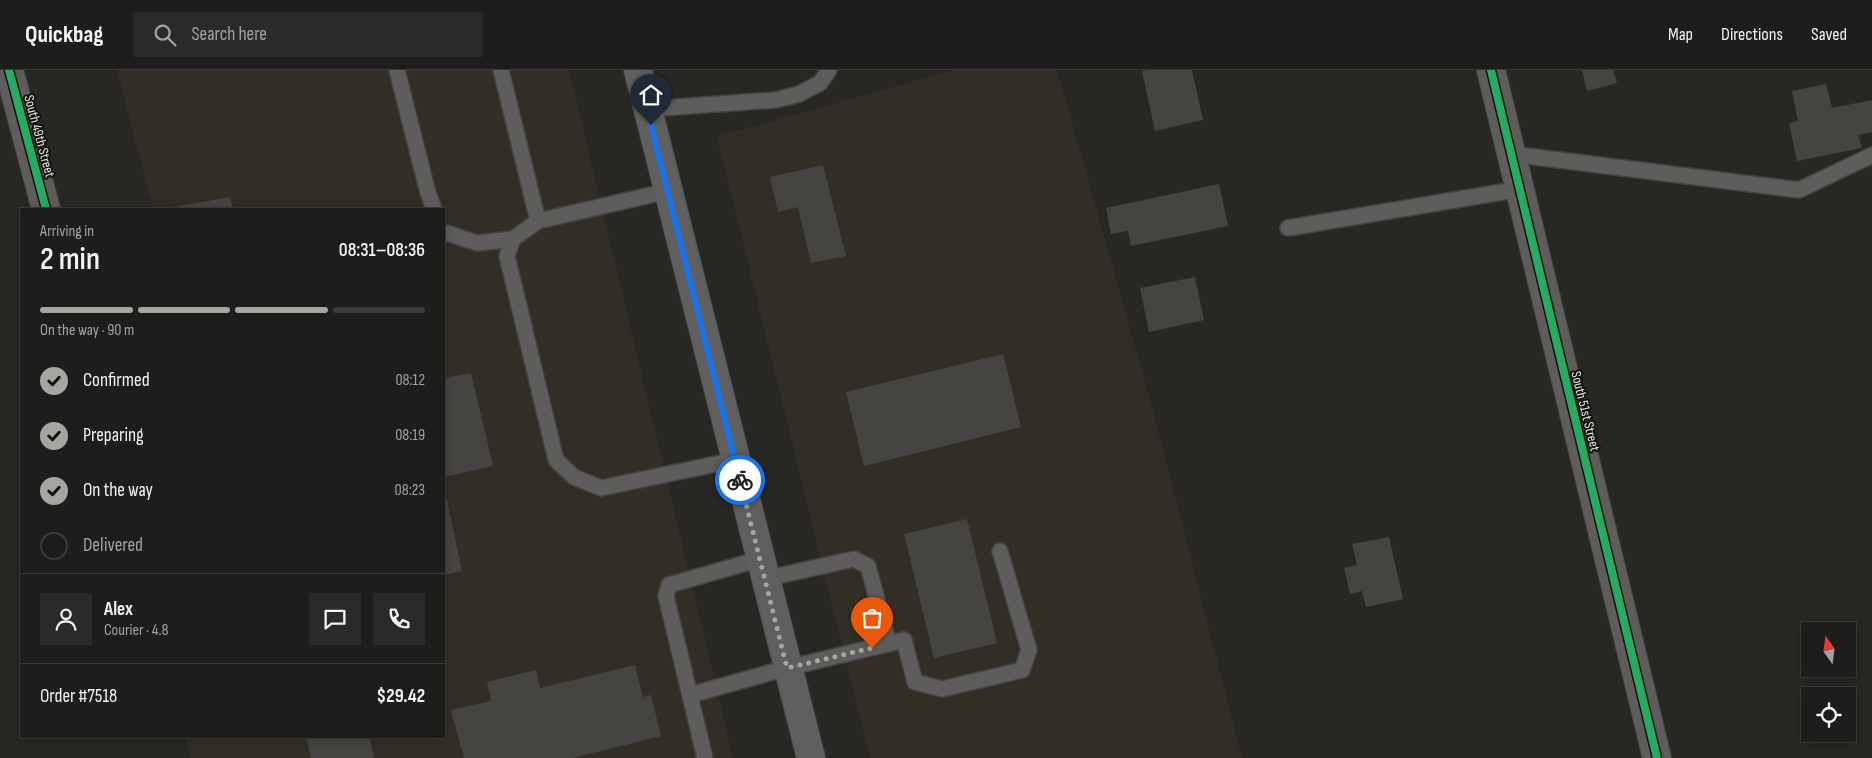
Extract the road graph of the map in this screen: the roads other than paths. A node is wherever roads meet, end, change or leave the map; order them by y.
1 (10, 70) edge
2 (397, 70) edge
3 (500, 70) edge
4 (638, 70) edge
5 (828, 70) edge
6 (1491, 70) edge
7 (647, 109) junction
8 (1511, 154) junction
9 (1872, 155) edge
10 (1520, 189) junction
11 (668, 190) junction
12 (46, 208) edge
13 (434, 208) edge
14 (538, 220) junction
15 (1288, 228) dead end
16 (445, 232) edge
17 (513, 239) junction
18 (735, 460) junction
19 (1000, 551) dead end
20 (762, 569) junction
21 (889, 644) junction
22 (787, 668) junction
23 (690, 695) junction
24 (705, 758) edge
25 (811, 758) edge
26 (1657, 758) edge

1 - 12 street, South 49th Street
2 - 13 lane
3 - 14 lane
4 - 7 main road
5 - 7 lane
6 - 8 street, South 51st Street
7 - 11 main road
8 - 9 lane
8 - 10 street, South 51st Street
10 - 15 lane
10 - 26 street, South 51st Street
11 - 14 lane
11 - 18 main road
14 - 17 lane
16 - 17 lane
17 - 18 lane
18 - 20 main road
19 - 21 lane
20 - 21 lane
20 - 22 main road
20 - 23 lane
21 - 22 lane
22 - 23 lane
22 - 25 main road
23 - 24 lane

